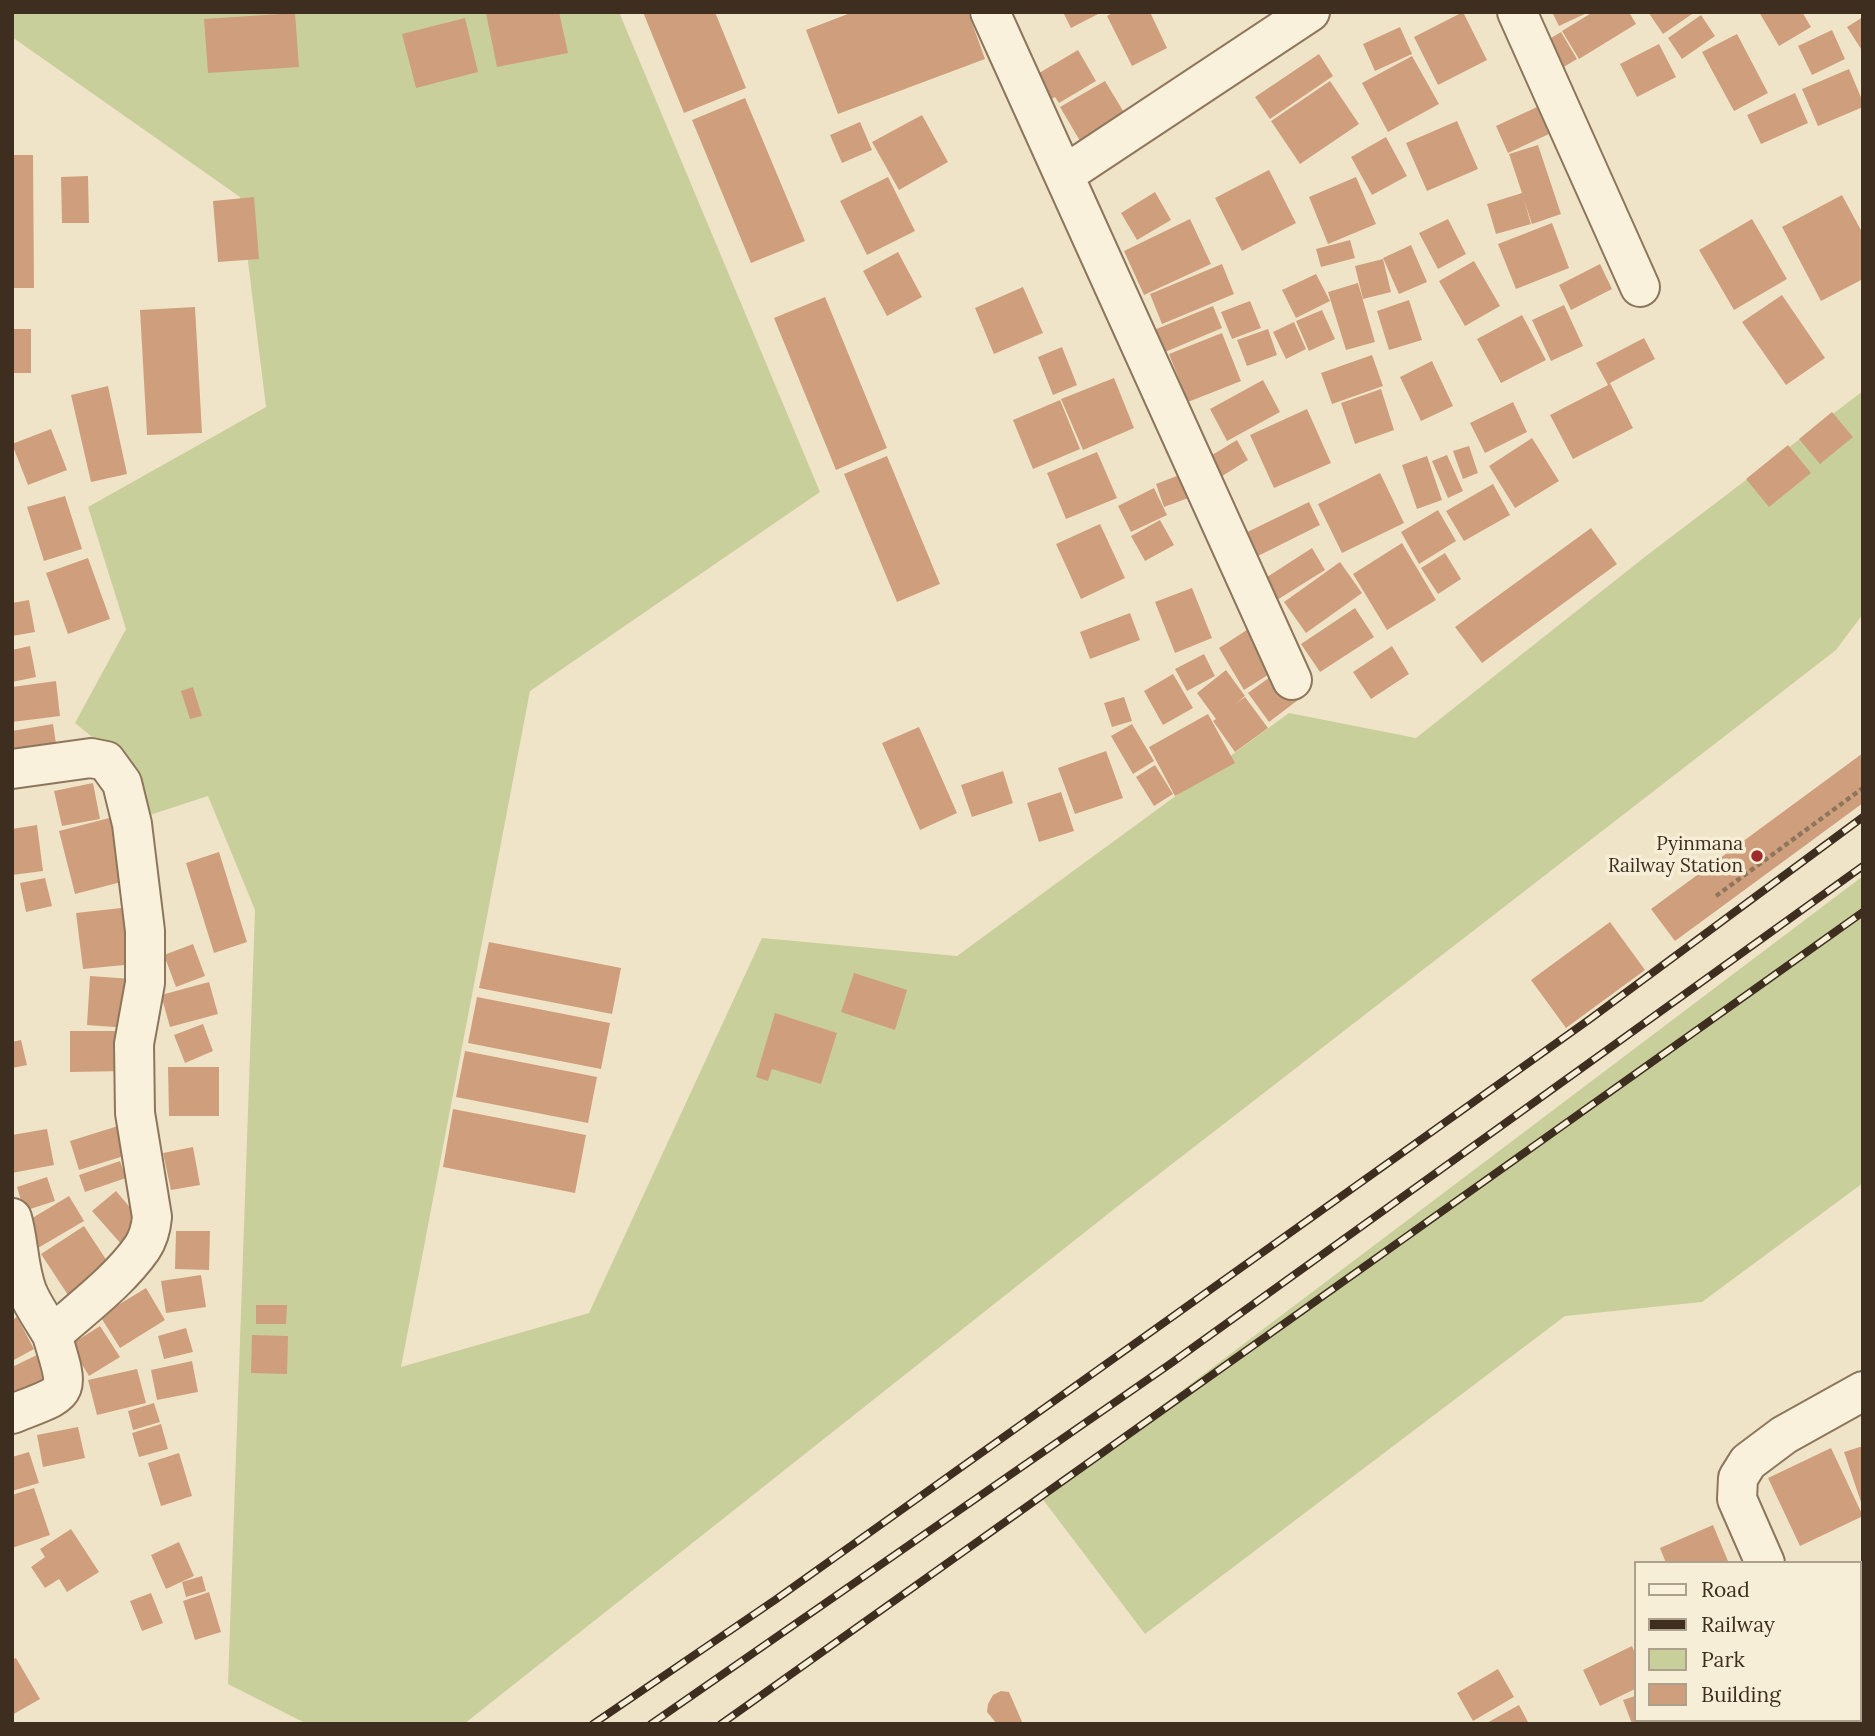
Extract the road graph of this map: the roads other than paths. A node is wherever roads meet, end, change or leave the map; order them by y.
1 (990, 12) edge
2 (1310, 12) edge
3 (1517, 12) edge
4 (1064, 175) junction
5 (1640, 287) dead end
6 (1292, 680) dead end
7 (12, 769) edge
8 (12, 1218) edge
9 (52, 1335) junction
10 (1863, 1391) edge
11 (12, 1414) edge
12 (1764, 1561) edge

1 - 4 street
2 - 4 street
3 - 5 street
4 - 6 street
7 - 9 street
8 - 9 street
9 - 11 street
10 - 12 street

